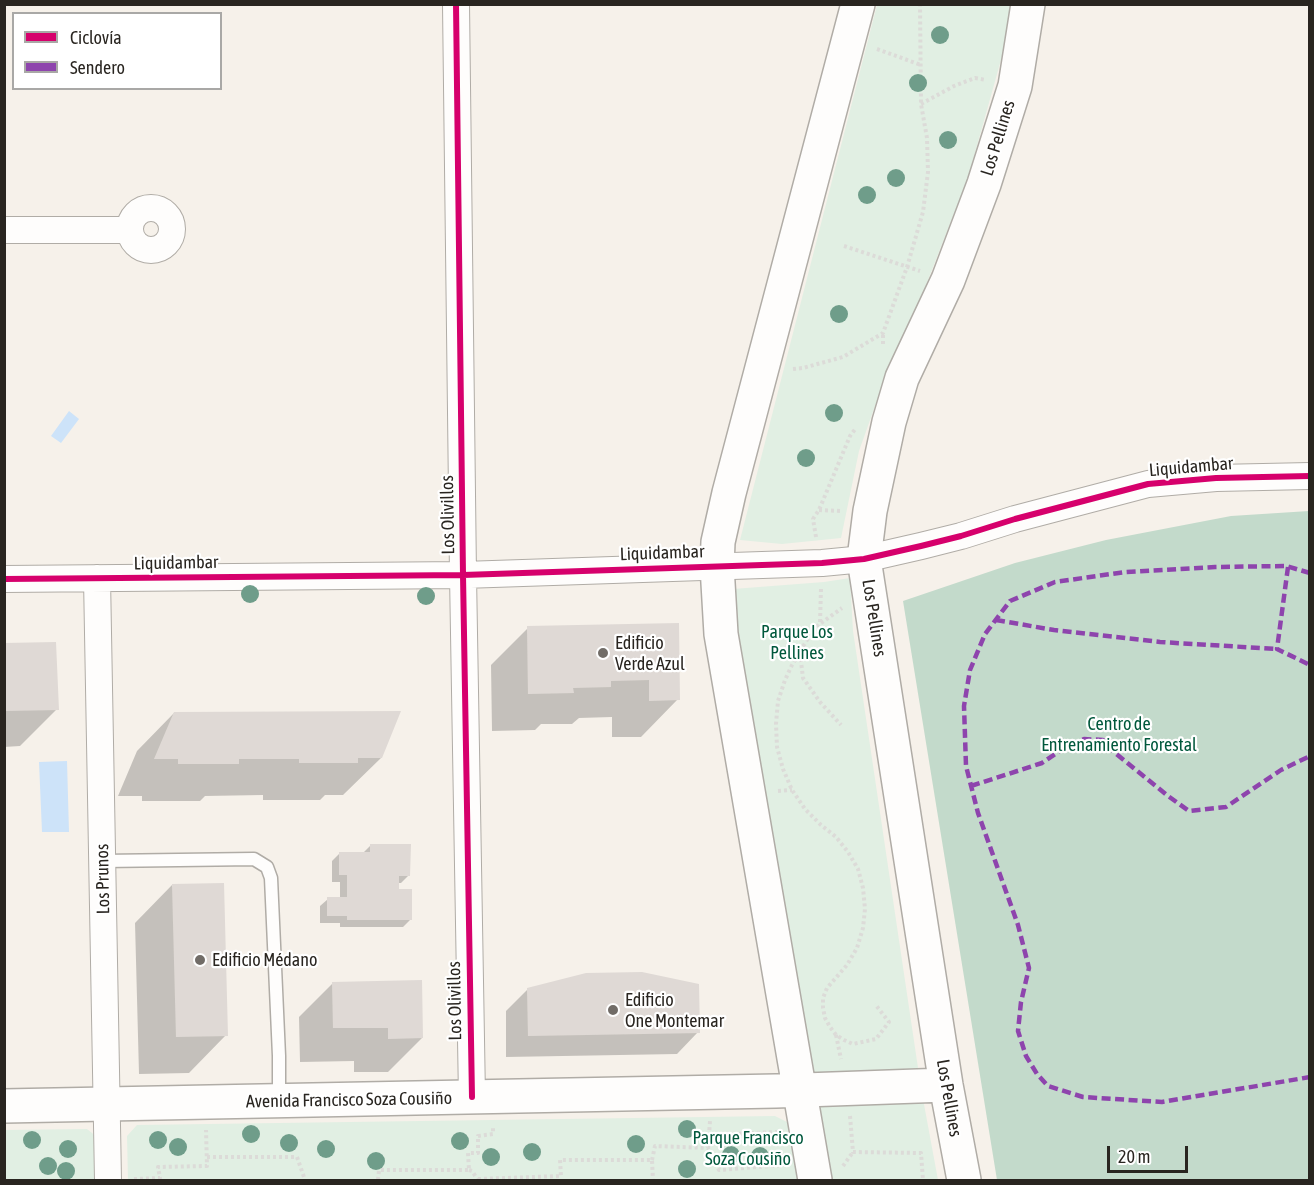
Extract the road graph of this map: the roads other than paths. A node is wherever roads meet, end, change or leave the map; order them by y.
1 (456, 4) edge
2 (858, 4) edge
3 (1028, 4) edge
4 (4, 230) edge
5 (130, 230) dead end
6 (1310, 476) edge
7 (864, 559) junction
8 (717, 566) junction
9 (464, 575) junction
10 (97, 578) junction
11 (4, 579) edge
12 (103, 861) junction
13 (946, 1084) junction
14 (799, 1090) junction
15 (483, 1097) junction
16 (279, 1101) junction
17 (106, 1104) junction
18 (4, 1106) edge
19 (803, 1173) edge
20 (120, 1180) edge
21 (964, 1180) edge

1 - 9 street, Los Olivillos
2 - 8 main road
3 - 7 main road, Los Pellines
4 - 5 street
6 - 7 street, Liquidambar
7 - 8 street, Liquidambar
7 - 13 main road, Los Pellines
8 - 9 street, Liquidambar
8 - 14 main road
9 - 10 street, Liquidambar
9 - 15 street, Los Olivillos
10 - 11 street, Liquidambar
10 - 12 street, Los Prunos
12 - 16 lane
12 - 17 street, Los Prunos
13 - 14 main road, Avenida Francisco Soza Cousiño
13 - 21 main road, Los Pellines
14 - 15 main road, Avenida Francisco Soza Cousiño
14 - 19 main road
15 - 16 main road, Avenida Francisco Soza Cousiño
16 - 17 main road, Avenida Francisco Soza Cousiño
17 - 18 main road, Avenida Francisco Soza Cousiño
17 - 20 street, Los Prunos

